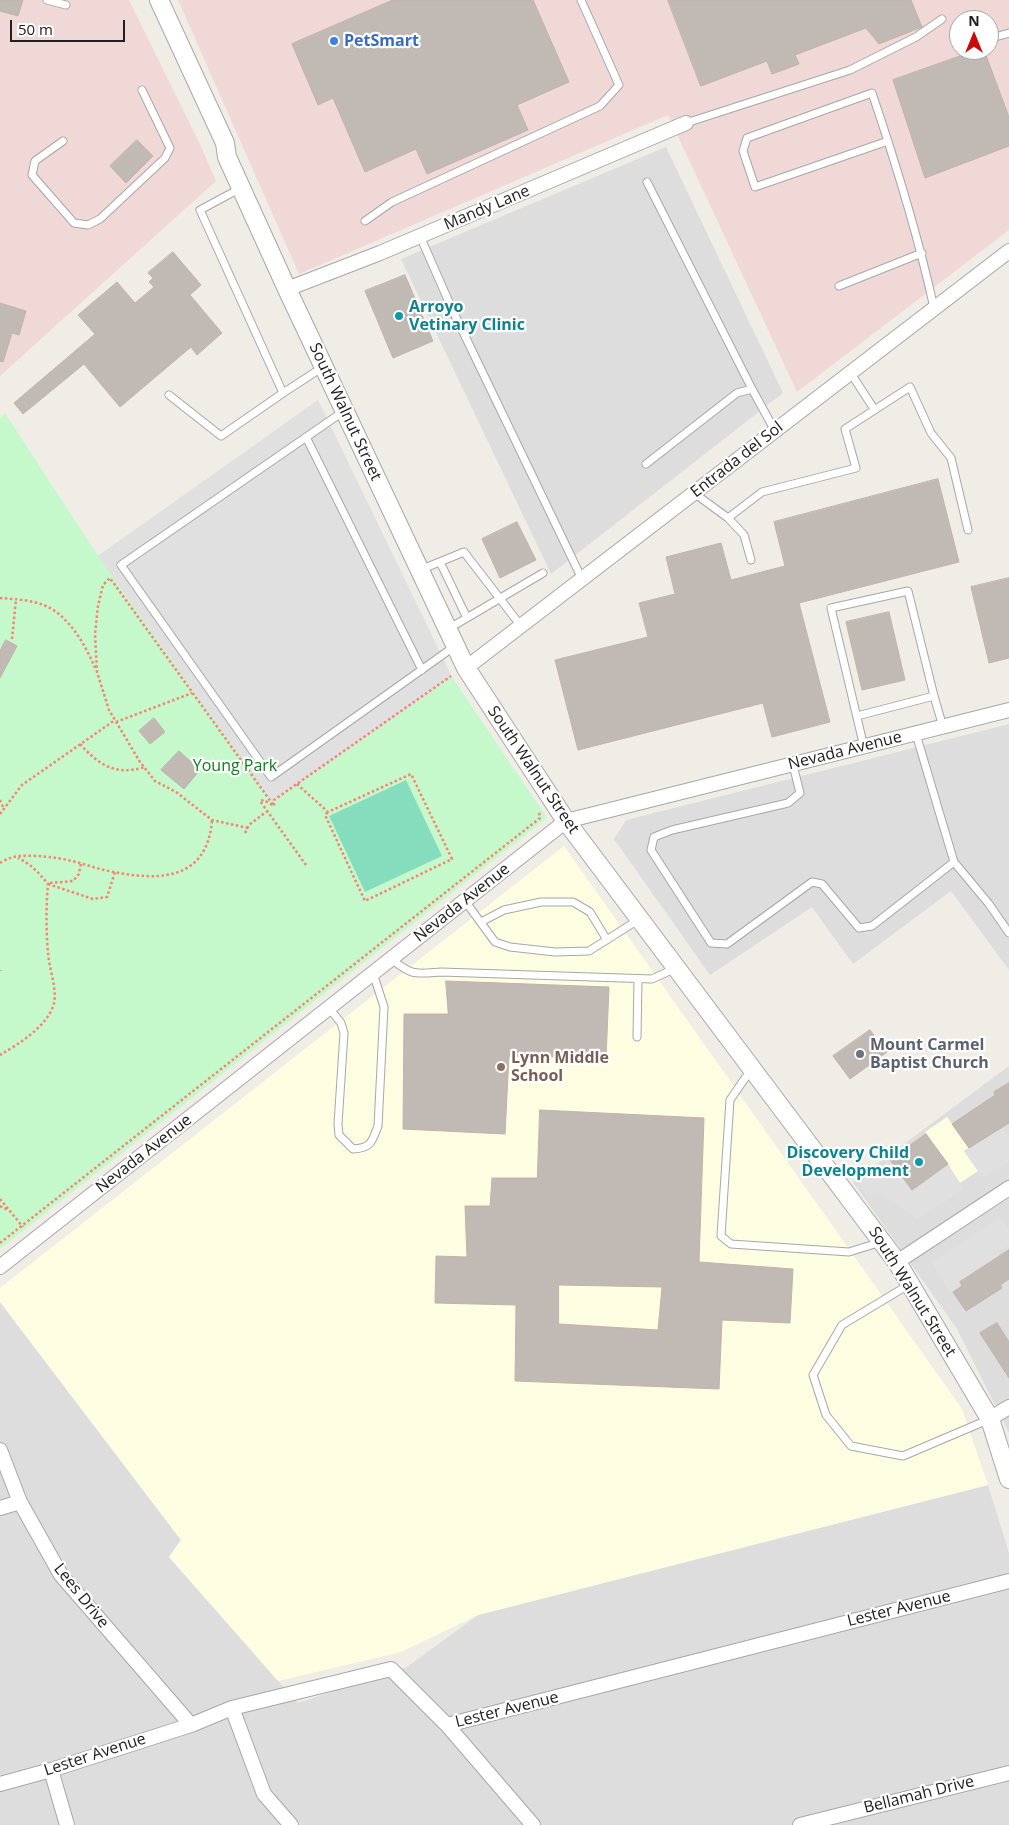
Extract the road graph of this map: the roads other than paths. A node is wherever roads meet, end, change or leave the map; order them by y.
1 (47, 0) edge
2 (159, 0) edge
3 (581, 0) edge
4 (66, 5) dead end
5 (942, 19) dead end
6 (142, 90) dead end
7 (686, 123) joint
8 (63, 141) dead end
9 (888, 141) junction
10 (648, 182) dead end
11 (241, 188) junction
12 (365, 221) dead end
13 (420, 236) junction
14 (1009, 251) edge
15 (922, 253) junction
16 (839, 286) dead end
17 (287, 289) junction
18 (934, 308) junction
19 (323, 367) junction
20 (850, 372) junction
21 (752, 389) junction
22 (283, 393) junction
23 (169, 395) dead end
24 (874, 409) junction
25 (344, 411) junction
26 (775, 431) junction
27 (306, 437) junction
28 (646, 464) dead end
29 (694, 493) junction
30 (728, 518) junction
31 (968, 530) dead end
32 (751, 560) dead end
33 (440, 562) junction
34 (419, 570) junction
35 (543, 573) dead end
36 (582, 579) junction
37 (500, 599) junction
38 (467, 618) junction
39 (520, 626) junction
40 (448, 630) junction
41 (455, 646) junction
42 (465, 667) junction
43 (422, 670) junction
44 (934, 696) junction
45 (1009, 710) edge
46 (857, 716) junction
47 (942, 727) junction
48 (916, 734) junction
49 (864, 747) junction
50 (793, 765) junction
51 (566, 821) junction
52 (954, 862) junction
53 (465, 901) junction
54 (640, 919) junction
55 (481, 922) junction
56 (1009, 933) edge
57 (607, 940) junction
58 (391, 959) junction
59 (676, 968) junction
60 (373, 973) junction
61 (638, 979) junction
62 (329, 1008) junction
63 (637, 1037) dead end
64 (752, 1068) junction
65 (1009, 1188) edge
66 (882, 1242) junction
67 (897, 1262) junction
68 (0, 1267) edge
69 (910, 1284) junction
70 (1009, 1407) edge
71 (989, 1420) junction
72 (0, 1450) edge
73 (1009, 1479) edge
74 (20, 1502) junction
75 (0, 1508) edge
76 (1009, 1580) edge
77 (232, 1708) junction
78 (190, 1725) junction
79 (447, 1725) junction
80 (51, 1770) junction
81 (1009, 1773) edge
82 (0, 1784) edge
83 (832, 1821) edge
84 (67, 1825) edge
85 (291, 1825) edge
86 (533, 1825) edge
87 (800, 1825) edge

1 - 4 lane
2 - 11 street, South Walnut Street
3 - 12 lane
5 - 7 lane
6 - 8 lane
7 - 13 street, Mandy Lane
9 - 9 lane
9 - 15 lane
10 - 21 lane
11 - 17 street, South Walnut Street
11 - 22 lane
13 - 17 street, Mandy Lane
13 - 36 lane
14 - 18 street, Entrada del Sol
15 - 16 lane
15 - 18 lane
17 - 19 street, South Walnut Street
18 - 20 street, Entrada del Sol
19 - 22 lane
19 - 25 street, South Walnut Street
20 - 24 lane
20 - 26 street, Entrada del Sol
21 - 26 lane
21 - 28 lane
22 - 23 lane
24 - 30 lane
24 - 31 lane
25 - 27 lane
25 - 34 street, South Walnut Street
26 - 29 street, Entrada del Sol
27 - 43 lane
27 - 43 lane
29 - 30 lane
29 - 36 street, Entrada del Sol
30 - 32 lane
33 - 34 lane
33 - 37 lane
33 - 38 lane
34 - 40 street, South Walnut Street
35 - 37 lane
36 - 39 street, Entrada del Sol
37 - 38 lane
37 - 39 lane
38 - 40 lane
39 - 42 street, Entrada del Sol
40 - 41 street, South Walnut Street
41 - 42 street, South Walnut Street
41 - 43 lane
42 - 51 street, South Walnut Street
44 - 46 lane
44 - 46 lane
44 - 47 lane
45 - 47 street, Nevada Avenue
46 - 49 lane
47 - 48 street, Nevada Avenue
48 - 49 street, Nevada Avenue
48 - 52 lane
49 - 50 street, Nevada Avenue
50 - 51 street, Nevada Avenue
50 - 52 lane
51 - 53 street, Nevada Avenue
51 - 54 street, South Walnut Street
52 - 56 lane
53 - 55 lane
53 - 58 street, Nevada Avenue
54 - 57 lane
54 - 59 street, South Walnut Street
55 - 57 lane
55 - 57 lane
58 - 60 street, Nevada Avenue
58 - 61 lane
59 - 61 lane
59 - 64 street, South Walnut Street
60 - 62 street, Nevada Avenue
60 - 62 lane
61 - 63 lane
62 - 68 street, Nevada Avenue
64 - 66 street, South Walnut Street
64 - 66 lane
65 - 67 street
66 - 67 street, South Walnut Street
67 - 69 street, South Walnut Street
69 - 71 street, South Walnut Street
69 - 71 lane
70 - 71 street
71 - 73 street, South Walnut Street
72 - 74 street, Lees Drive
74 - 75 street
74 - 78 street, Lees Drive
76 - 79 street, Lester Avenue
77 - 78 street, Lester Avenue
77 - 79 street, Lester Avenue
77 - 85 street
78 - 80 street, Lester Avenue
79 - 86 street
80 - 82 street, Lester Avenue
80 - 84 street
81 - 83 street, Bellamah Drive
83 - 87 street, Bellamah Drive

